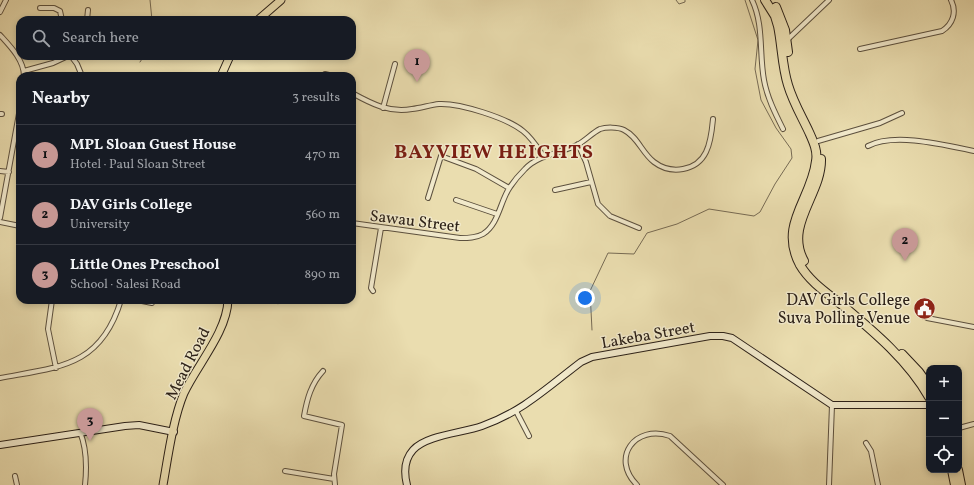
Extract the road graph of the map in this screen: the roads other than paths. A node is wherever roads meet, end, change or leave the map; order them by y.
1 (6, 0) edge
2 (281, 0) edge
3 (752, 0) edge
4 (765, 0) edge
5 (772, 0) edge
6 (829, 0) edge
7 (951, 0) edge
8 (40, 8) dead end
9 (88, 10) dead end
10 (0, 12) edge
11 (61, 16) edge
12 (87, 16) edge
13 (263, 16) edge
14 (785, 30) junction
15 (795, 32) junction
16 (0, 35) edge
17 (787, 40) junction
18 (860, 49) dead end
19 (16, 52) edge
20 (20, 60) edge
21 (60, 60) edge
22 (73, 60) edge
23 (228, 60) edge
24 (395, 64) dead end
25 (24, 71) joint
26 (81, 72) edge
27 (223, 72) edge
28 (356, 95) edge
29 (383, 108) junction
30 (902, 113) dead end
31 (713, 119) dead end
32 (783, 129) dead end
33 (16, 131) edge
34 (818, 141) junction
35 (578, 144) junction
36 (868, 146) dead end
37 (974, 151) edge
38 (544, 157) junction
39 (0, 171) edge
40 (9, 172) junction
41 (591, 182) junction
42 (509, 188) junction
43 (555, 190) dead end
44 (428, 198) dead end
45 (456, 200) dead end
46 (497, 214) junction
47 (0, 218) edge
48 (0, 222) edge
49 (356, 224) edge
50 (16, 225) edge
51 (382, 228) junction
52 (639, 228) dead end
53 (372, 291) dead end
54 (51, 304) edge
55 (119, 304) edge
56 (227, 304) edge
57 (927, 318) dead end
58 (974, 327) edge
59 (56, 368) junction
60 (323, 371) dead end
61 (0, 378) edge
62 (926, 382) edge
63 (926, 391) edge
64 (926, 404) edge
65 (832, 405) junction
66 (516, 411) junction
67 (974, 424) edge
68 (962, 427) edge
69 (80, 432) junction
70 (174, 432) junction
71 (529, 436) dead end
72 (866, 443) dead end
73 (0, 445) edge
74 (285, 471) dead end
75 (953, 473) edge
76 (959, 473) edge
77 (15, 476) dead end
78 (334, 479) junction
79 (17, 485) edge
80 (85, 485) edge
81 (163, 485) edge
82 (335, 485) edge
83 (407, 485) edge
84 (637, 485) edge
85 (723, 485) edge
86 (829, 485) edge
87 (878, 485) edge
88 (955, 485) edge
89 (961, 485) edge

1 - 10 street
2 - 13 main road
3 - 32 street
4 - 63 highway
5 - 14 highway
6 - 15 street
7 - 18 street
8 - 11 street
9 - 12 street
14 - 15 street
14 - 17 highway
15 - 17 street
16 - 19 street
17 - 34 highway
20 - 25 street
21 - 25 street
22 - 26 street
23 - 27 main road
24 - 29 street
28 - 29 street
29 - 38 street
30 - 34 street
31 - 35 street, Sawau Street
33 - 40 street
34 - 62 highway
35 - 38 street, Sawau Street
35 - 41 street
36 - 37 street
38 - 42 street, Sawau Street
39 - 40 street
40 - 47 street
41 - 43 street
41 - 52 street
42 - 44 street
42 - 46 street, Sawau Street
45 - 46 street
46 - 51 street, Sawau Street
48 - 50 street
49 - 51 street, Sawau Street
51 - 53 street
54 - 59 street
55 - 59 street
56 - 70 main road, Mead Road
57 - 58 street
59 - 61 street
60 - 78 street
64 - 65 main road
65 - 66 main road, Lakeba Street
65 - 86 street
66 - 71 street
66 - 83 main road, Lakeba Street
67 - 68 street
69 - 70 main road
69 - 73 main road
69 - 80 street
70 - 81 main road, Mead Road
72 - 87 street
74 - 78 street
75 - 88 highway
76 - 89 highway
77 - 79 street
78 - 82 street
84 - 85 street

